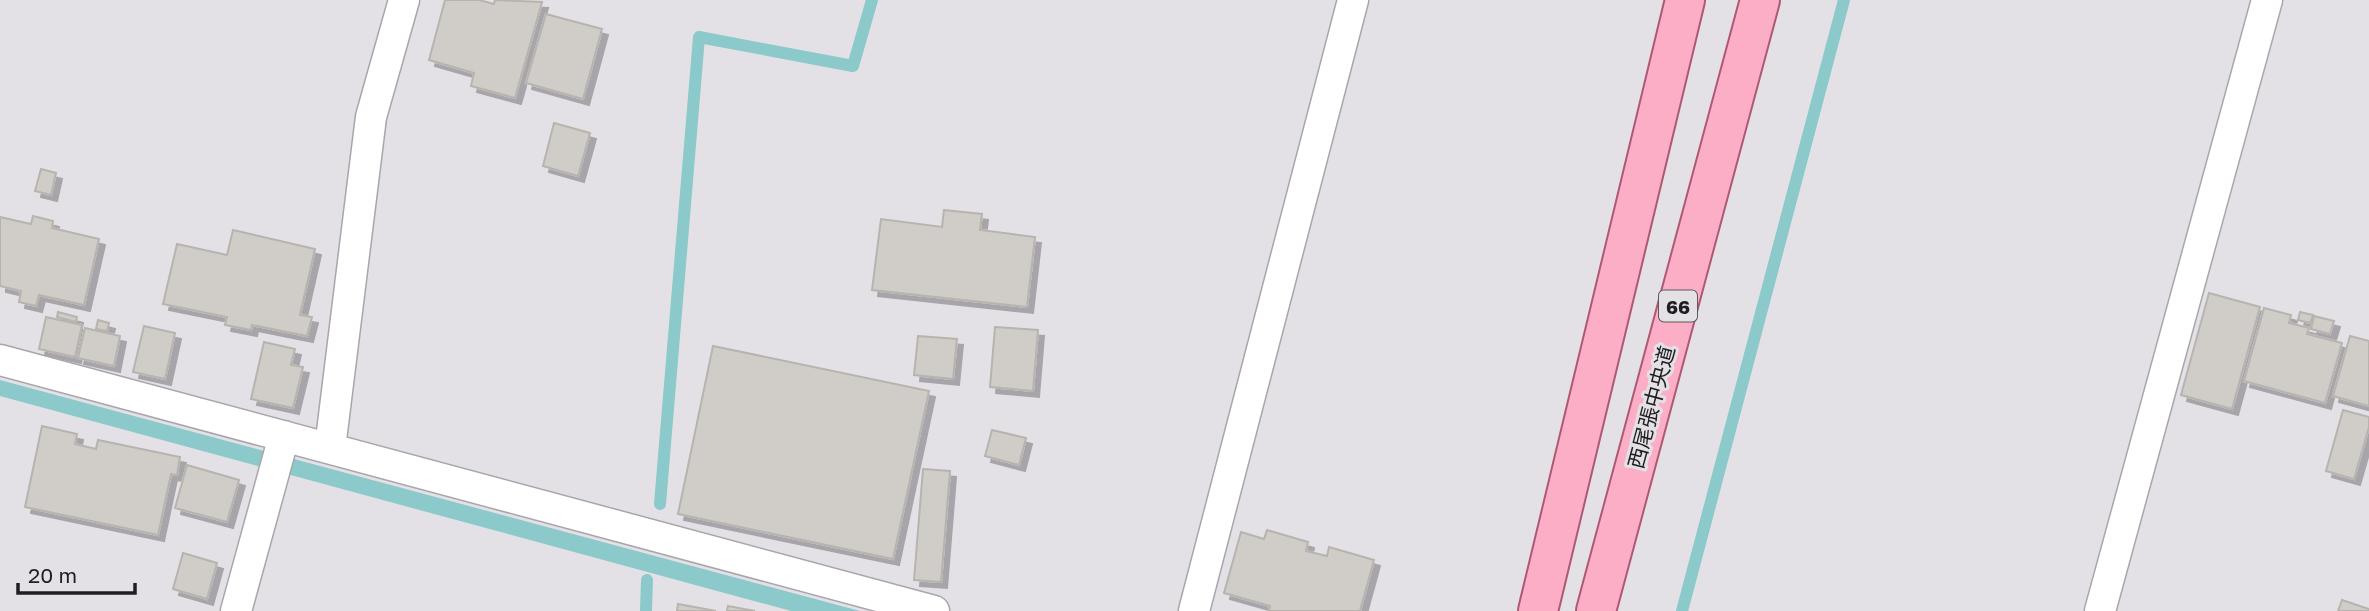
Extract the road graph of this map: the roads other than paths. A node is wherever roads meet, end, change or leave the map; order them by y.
1 (404, 0) edge
2 (1353, 0) edge
3 (1685, 0) edge
4 (1760, 0) edge
5 (2266, 0) edge
6 (0, 360) edge
7 (282, 443) junction
8 (330, 448) junction
9 (236, 611) edge
10 (934, 611) edge
11 (1194, 611) edge
12 (1538, 611) edge
13 (1595, 611) edge
14 (2100, 611) edge

1 - 8 street
2 - 11 street
3 - 12 main road
4 - 13 main road, 西尾張中央道 / 66
5 - 14 street
6 - 7 street
7 - 8 street
7 - 9 street
8 - 10 street

